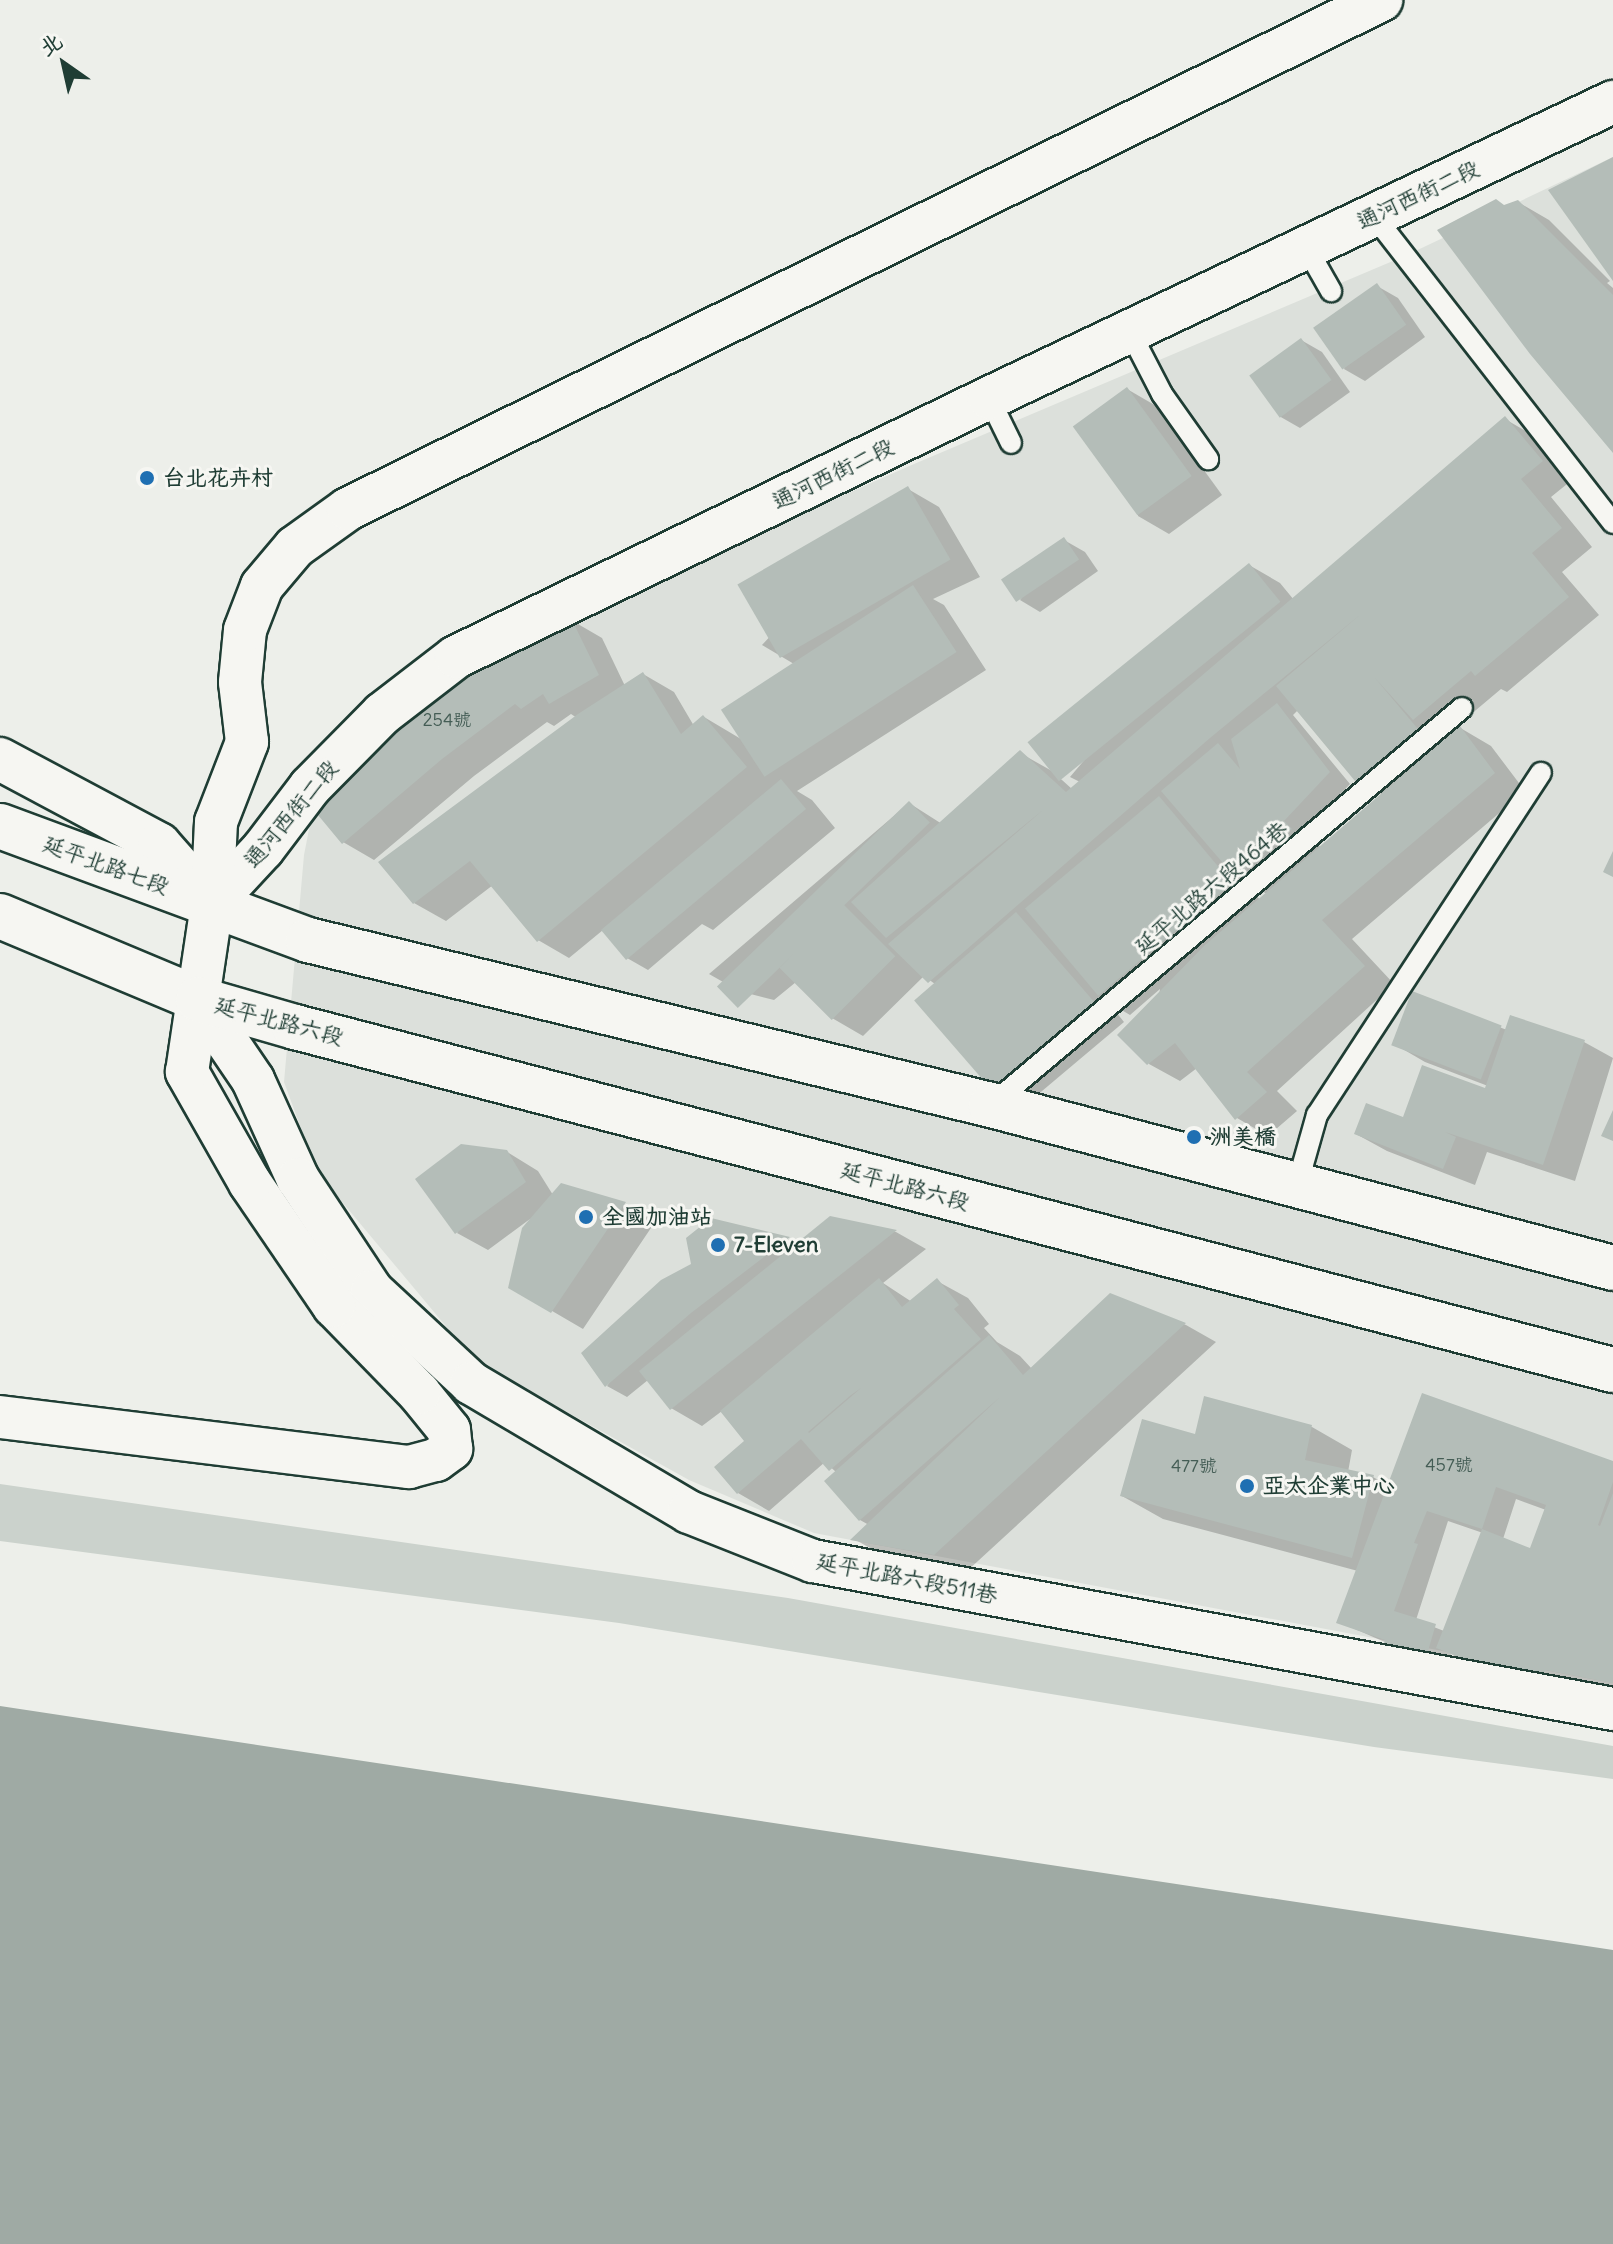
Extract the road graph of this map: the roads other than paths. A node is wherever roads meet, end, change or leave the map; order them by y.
1 (1381, 0) edge
2 (1613, 102) edge
3 (1374, 216) junction
4 (1306, 247) junction
5 (1331, 291) dead end
6 (1130, 332) junction
7 (989, 398) junction
8 (1011, 443) dead end
9 (1208, 459) dead end
10 (1613, 523) edge
11 (1462, 708) dead end
12 (0, 759) edge
13 (1541, 773) dead end
14 (0, 826) edge
15 (212, 904) junction
16 (0, 916) edge
17 (198, 999) junction
18 (991, 1105) junction
19 (1298, 1182) junction
20 (1613, 1268) edge
21 (1613, 1370) edge
22 (0, 1417) edge
23 (1613, 1709) edge

1 - 15 street
2 - 3 street, 通河西街二段
3 - 4 street, 通河西街二段
3 - 10 lane
4 - 5 lane
4 - 6 street, 通河西街二段
6 - 7 street, 通河西街二段
6 - 9 lane
7 - 8 lane
7 - 15 street, 通河西街二段
11 - 18 lane, 延平北路六段464巷
12 - 15 street
13 - 19 lane
14 - 15 main road, 延平北路七段
15 - 17 street
15 - 18 main road
16 - 17 main road
17 - 21 main road, 延平北路六段
17 - 22 street
17 - 23 street, 延平北路六段511巷
18 - 19 main road
19 - 20 main road

